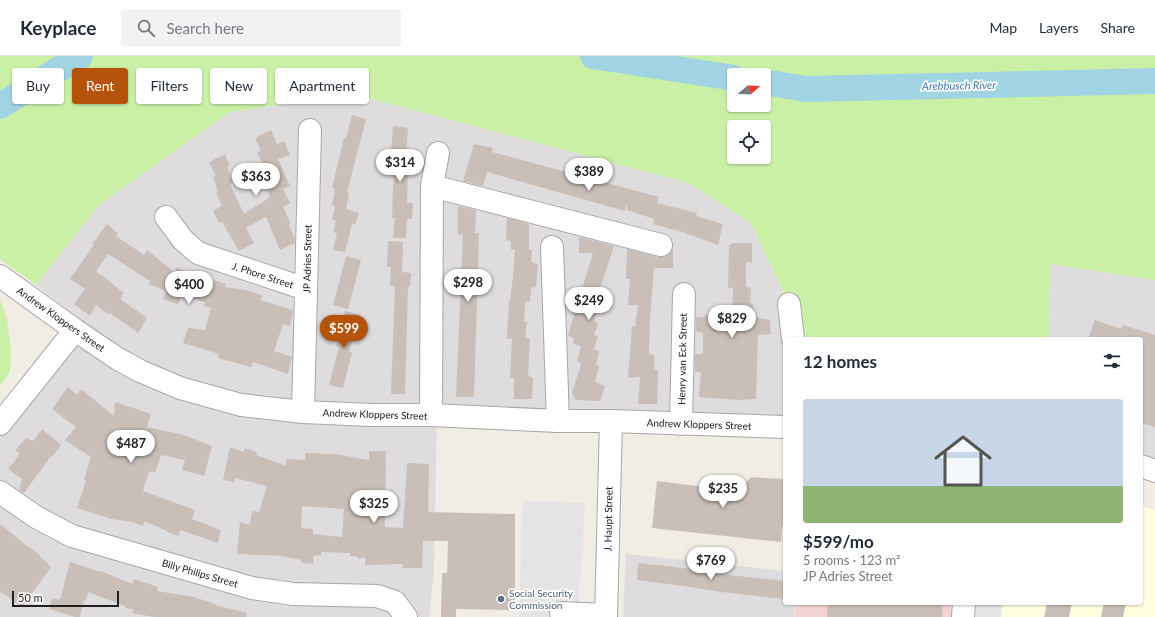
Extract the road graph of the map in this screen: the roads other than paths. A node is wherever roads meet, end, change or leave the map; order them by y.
1 (310, 130) dead end
2 (438, 153) dead end
3 (432, 186) junction
4 (166, 217) dead end
5 (661, 245) dead end
6 (552, 247) dead end
7 (0, 276) edge
8 (306, 289) junction
9 (684, 294) dead end
10 (789, 304) dead end
11 (75, 330) junction
12 (793, 337) edge
13 (303, 412) junction
14 (431, 415) junction
15 (558, 421) junction
16 (611, 421) junction
17 (0, 424) edge
18 (681, 424) junction
19 (783, 428) edge
20 (1143, 467) edge
21 (1155, 471) edge
22 (0, 492) edge
23 (964, 605) edge
24 (561, 613) dead end
25 (606, 616) edge
26 (406, 617) edge
27 (963, 617) edge

1 - 8 street, JP Adries Street
2 - 3 street
3 - 5 street
3 - 14 street
4 - 8 street, J. Phore Street
6 - 15 street
7 - 11 street, Andrew Kloppers Street
8 - 13 street, JP Adries Street
9 - 18 street, Henry van Eck Street
10 - 12 street
11 - 13 street, Andrew Kloppers Street
11 - 17 street
13 - 14 street, Andrew Kloppers Street
14 - 15 street, Andrew Kloppers Street
15 - 16 street, Andrew Kloppers Street
16 - 18 street, Andrew Kloppers Street
16 - 25 street, J. Haupt Street
18 - 19 street, Andrew Kloppers Street
20 - 21 street
22 - 26 street, Billy Philips Street
23 - 27 street
24 - 25 street

